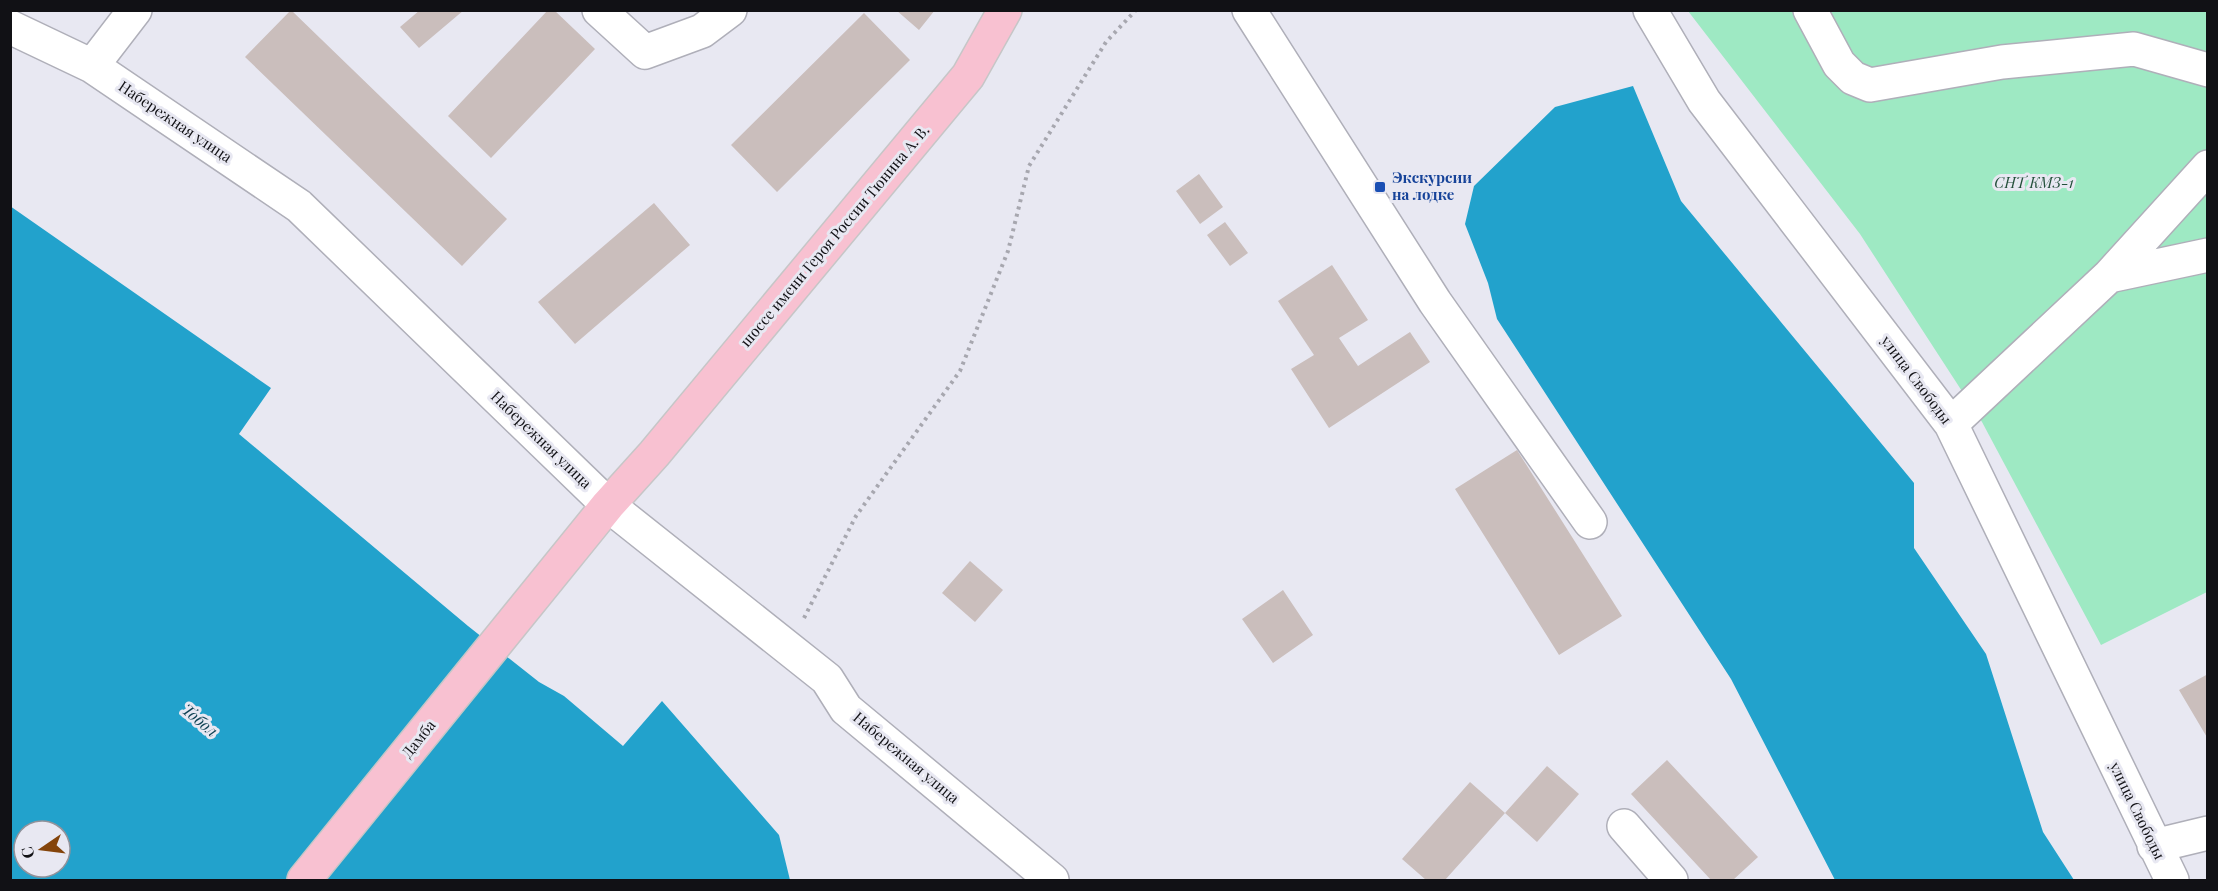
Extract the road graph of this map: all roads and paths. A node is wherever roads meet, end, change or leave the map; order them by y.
1 (135, 10) edge
2 (599, 10) edge
3 (730, 10) edge
4 (1005, 10) edge
5 (1136, 10) edge
6 (1249, 10) edge
7 (1650, 10) edge
8 (1810, 10) edge
9 (10, 27) edge
10 (92, 66) junction
11 (2208, 70) edge
12 (2208, 167) edge
13 (2208, 255) edge
14 (2109, 276) junction
15 (1951, 424) junction
16 (608, 505) junction
17 (1590, 522) dead end
18 (788, 648) junction
19 (1624, 826) dead end
20 (2208, 833) edge
21 (2154, 846) junction
22 (303, 880) edge
23 (1052, 880) edge
24 (1671, 880) edge
25 (2172, 880) edge

1 - 10 street
2 - 3 street
4 - 16 main road, шоссе имени Героя России Тюнина А. В.
5 - 18 path
6 - 17 street
7 - 15 street, улица Свободы
8 - 11 street
9 - 10 street, Набережная улица
10 - 16 street, Набережная улица
12 - 14 street
13 - 14 street
14 - 15 street
15 - 21 street, улица Свободы
16 - 18 street, Набережная улица
16 - 22 main road, Дамба
18 - 23 street, Набережная улица
19 - 24 street
20 - 21 street
21 - 25 street, улица Свободы

